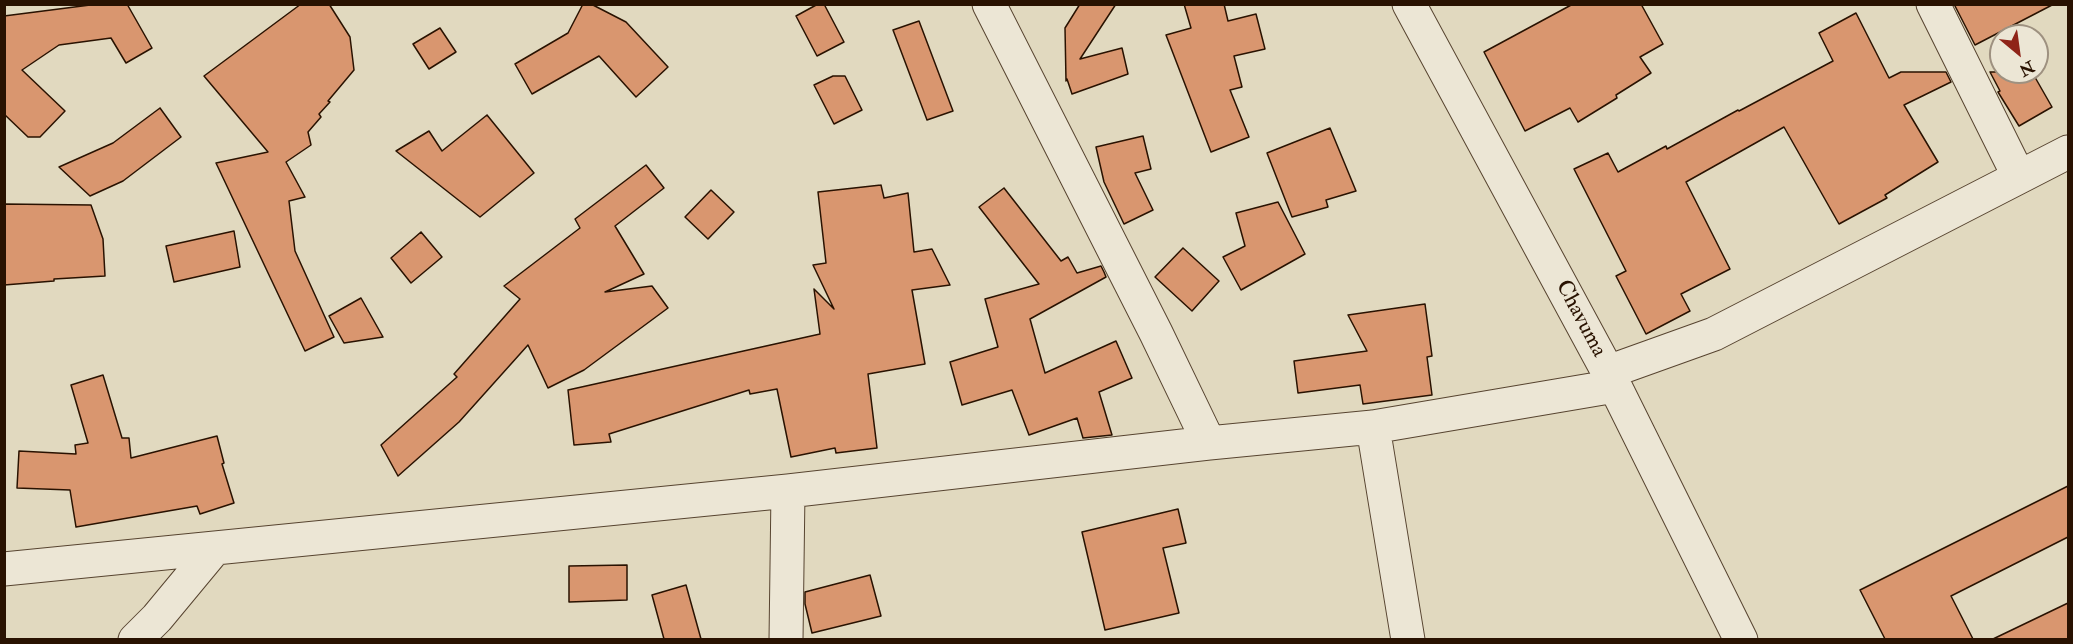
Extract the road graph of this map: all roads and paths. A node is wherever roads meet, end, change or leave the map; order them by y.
1 (989, 4) edge
2 (1409, 4) edge
3 (1933, 4) edge
4 (2068, 152) edge
5 (2019, 177) junction
6 (1612, 379) junction
7 (1373, 427) junction
8 (1209, 443) junction
9 (788, 491) junction
10 (215, 548) junction
11 (4, 569) edge
12 (135, 639) edge
13 (786, 639) edge
14 (1408, 639) edge
15 (1740, 639) edge

1 - 8 street
2 - 6 street, Chavuma
3 - 5 street
4 - 5 street
5 - 6 street
6 - 7 street
6 - 15 street, Chavuma
7 - 8 street
7 - 14 street
8 - 9 street
9 - 10 street
9 - 13 street
10 - 11 street
10 - 12 street

